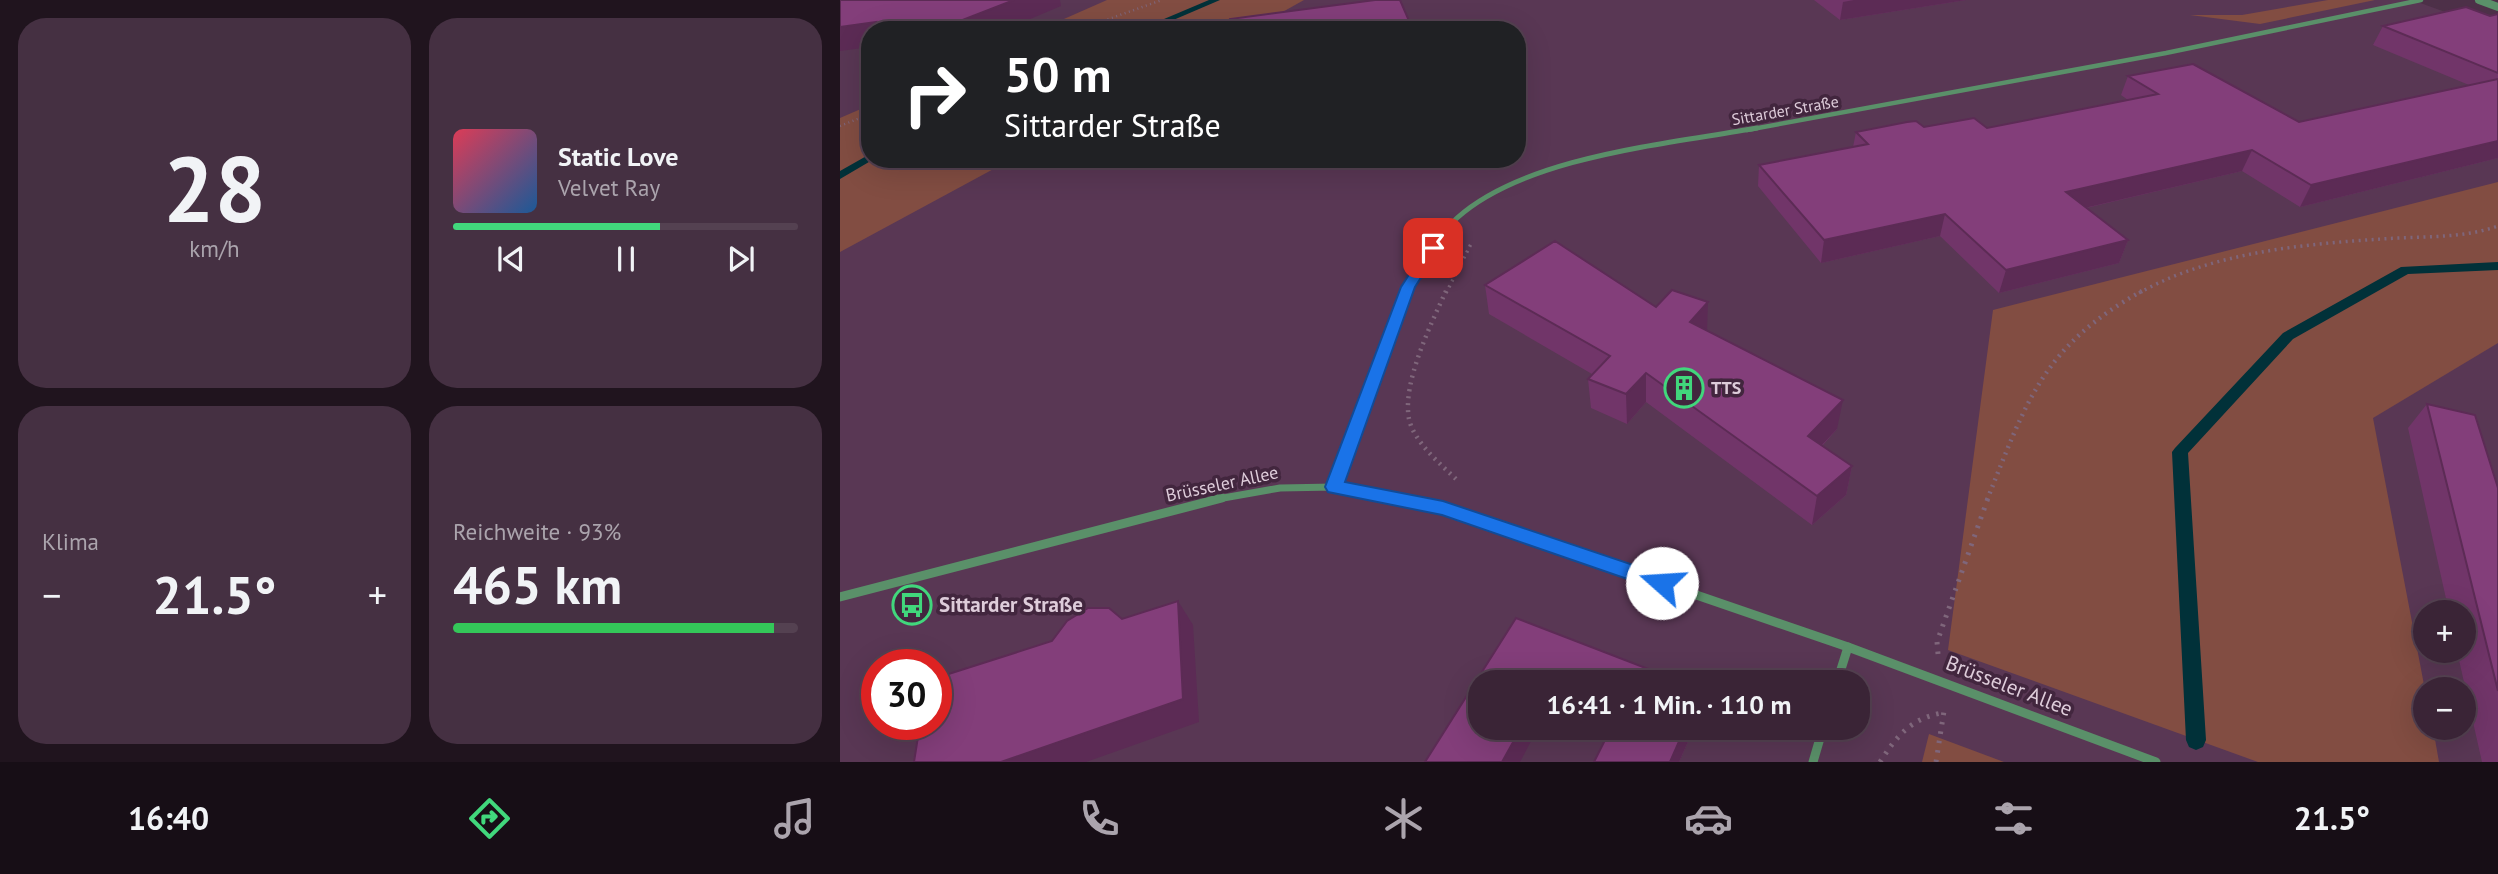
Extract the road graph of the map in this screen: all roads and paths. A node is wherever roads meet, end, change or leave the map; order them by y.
1 (1162, 0) edge
2 (2421, 0) edge
3 (2479, 0) edge
4 (2498, 7) edge
5 (1103, 21) edge
6 (861, 118) edge
7 (840, 126) edge
8 (2498, 226) edge
9 (1473, 240) dead end
10 (1334, 487) junction
11 (1443, 508) junction
12 (840, 597) edge
13 (1848, 647) junction
14 (1841, 670) edge
15 (1940, 680) junction
16 (1944, 713) junction
17 (1957, 718) dead end
18 (1819, 740) edge
19 (1812, 762) edge
20 (1880, 762) edge
21 (1936, 762) edge
22 (2156, 762) edge

1 - 5 path
2 - 10 street, Sittarder Straße
3 - 4 street
6 - 7 path
8 - 15 path
9 - 11 path
10 - 11 street, Brüsseler Allee
10 - 12 street, Brüsseler Allee
11 - 13 street, Brüsseler Allee
13 - 14 street
13 - 15 street, Brüsseler Allee
15 - 16 path
15 - 22 street, Brüsseler Allee
16 - 17 path
16 - 20 path
16 - 21 path
18 - 19 street

